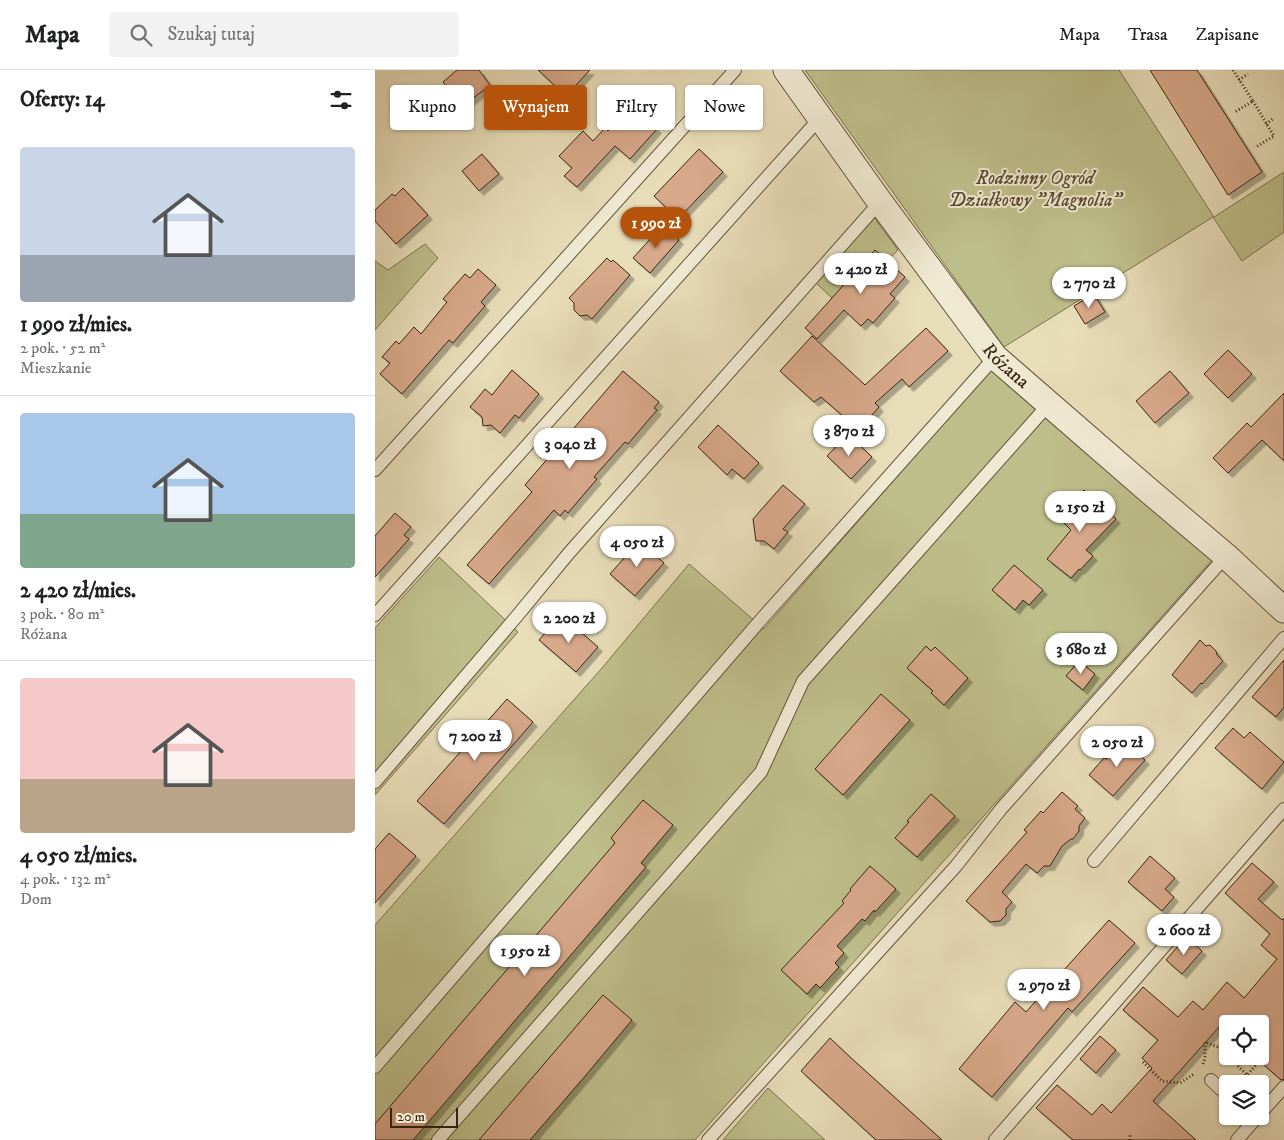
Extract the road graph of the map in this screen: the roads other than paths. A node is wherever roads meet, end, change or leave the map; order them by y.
1 (735, 70) edge
2 (785, 70) edge
3 (820, 118) junction
4 (880, 202) junction
5 (995, 357) junction
6 (1049, 404) junction
7 (375, 470) edge
8 (1226, 556) junction
9 (1284, 610) edge
10 (375, 615) edge
11 (1284, 638) edge
12 (375, 782) edge
13 (1284, 809) edge
14 (1094, 861) dead end
15 (375, 1067) edge
16 (1211, 1080) dead end
17 (1284, 1087) edge
18 (1219, 1088) edge
19 (1269, 1103) edge
20 (1249, 1125) edge
21 (438, 1140) edge
22 (708, 1140) edge
23 (995, 1140) edge
24 (1237, 1140) edge

1 - 7 lane
2 - 3 street, Różana
3 - 4 street, Różana
3 - 10 lane
4 - 5 street, Różana
4 - 12 lane
5 - 6 street, Różana
5 - 15 lane
6 - 8 street, Różana
6 - 21 lane
8 - 9 street, Różana
8 - 22 lane
11 - 14 lane
13 - 23 lane
16 - 18 lane
17 - 19 lane
20 - 24 lane

